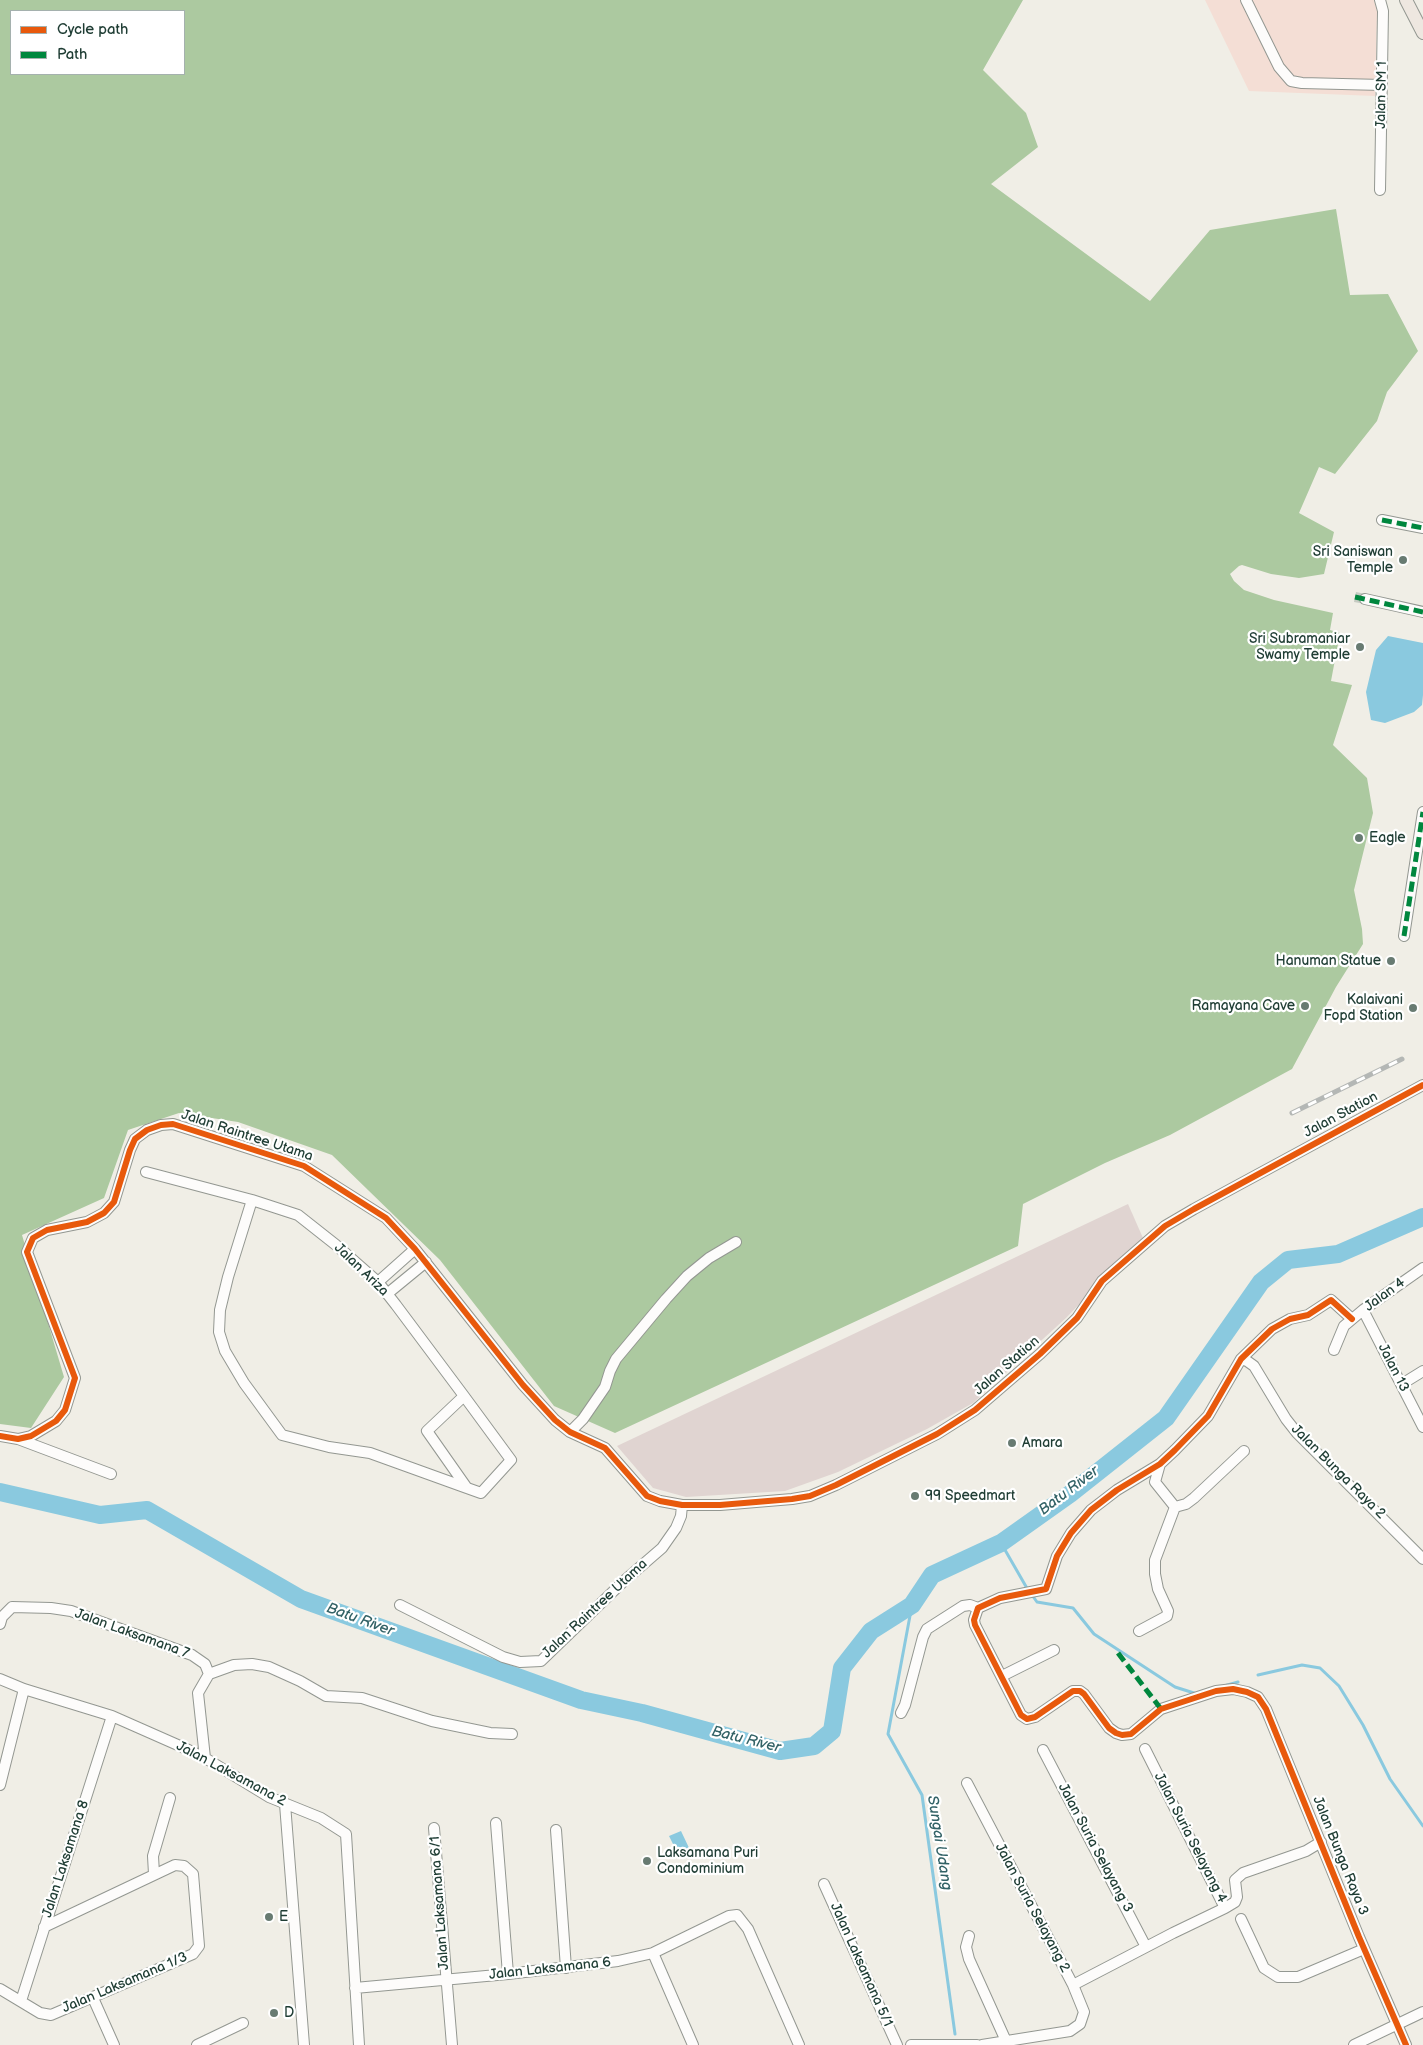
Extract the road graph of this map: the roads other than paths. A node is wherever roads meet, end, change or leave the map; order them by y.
1 (1246, 0) edge
2 (1380, 0) edge
3 (1406, 0) edge
4 (1423, 33) edge
5 (1382, 84) junction
6 (1380, 190) dead end
7 (1382, 520) dead end
8 (1423, 528) edge
9 (1365, 599) tunnel mouth
10 (1423, 612) edge
11 (1423, 812) edge
12 (1404, 936) dead end
13 (1423, 1085) edge
14 (146, 1172) dead end
15 (252, 1200) junction
16 (736, 1242) dead end
17 (415, 1249) junction
18 (426, 1262) junction
19 (1423, 1268) edge
20 (378, 1282) junction
21 (387, 1294) junction
22 (1363, 1310) junction
23 (1352, 1319) junction
24 (1334, 1350) dead end
25 (1240, 1359) junction
26 (1423, 1371) edge
27 (1402, 1384) junction
28 (464, 1396) junction
29 (1423, 1427) edge
30 (570, 1432) junction
31 (0, 1436) edge
32 (18, 1440) junction
33 (1244, 1451) dead end
34 (1160, 1464) junction
35 (111, 1474) dead end
36 (467, 1488) junction
37 (682, 1505) junction
38 (1174, 1508) junction
39 (1423, 1559) edge
40 (400, 1605) dead end
41 (978, 1608) junction
42 (0, 1624) edge
43 (1139, 1631) dead end
44 (1054, 1650) dead end
45 (209, 1674) junction
46 (1002, 1676) junction
47 (0, 1679) edge
48 (24, 1689) junction
49 (901, 1713) dead end
50 (112, 1716) junction
51 (512, 1734) dead end
52 (1145, 1749) dead end
53 (1043, 1750) dead end
54 (205, 1758) junction
55 (2, 1774) edge
56 (966, 1783) dead end
57 (0, 1785) edge
58 (170, 1798) dead end
59 (285, 1804) junction
60 (496, 1823) dead end
61 (434, 1828) dead end
62 (556, 1830) dead end
63 (1321, 1842) junction
64 (154, 1874) junction
65 (824, 1884) dead end
66 (1225, 1908) junction
67 (1241, 1919) dead end
68 (44, 1927) junction
69 (969, 1936) dead end
70 (1146, 1947) junction
71 (1364, 1949) junction
72 (653, 1953) junction
73 (566, 1968) junction
74 (508, 1974) junction
75 (446, 1979) junction
76 (1073, 1985) junction
77 (355, 1988) junction
78 (0, 1989) edge
79 (93, 1998) junction
80 (21, 2001) junction
81 (1423, 2012) edge
82 (243, 2023) dead end
83 (1398, 2024) junction
84 (1006, 2041) junction
85 (114, 2045) edge
86 (197, 2045) edge
87 (304, 2045) edge
88 (359, 2045) edge
89 (452, 2045) edge
90 (693, 2045) edge
91 (799, 2045) edge
92 (898, 2045) edge
93 (911, 2045) edge
94 (977, 2045) edge
95 (982, 2045) edge
96 (1354, 2045) edge
97 (1406, 2045) edge

1 - 5 street
2 - 5 street, Jalan SM 1
3 - 4 main road
5 - 6 street, Jalan SM 1
7 - 8 street
9 - 10 street
11 - 12 street
13 - 37 street, Jalan Station
14 - 15 street, Jalan Ariza
15 - 20 street, Jalan Ariza
15 - 36 street
16 - 30 street
17 - 18 street, Jalan Raintree Utama
17 - 20 street
17 - 32 street, Jalan Raintree Utama
18 - 21 street
18 - 30 street, Jalan Station
19 - 22 street, Jalan 4
20 - 21 street, Jalan Ariza
21 - 28 street, Jalan Ariza
22 - 23 street, Jalan 4
22 - 27 street, Jalan 13
23 - 24 street, Jalan 4
23 - 25 street
25 - 34 street
25 - 39 street, Jalan Bunga Raya 2
26 - 27 street
27 - 29 street, Jalan 13
28 - 36 street
28 - 36 street, Jalan Ariza
30 - 37 street, Jalan Station
31 - 32 street
32 - 35 street
33 - 38 street
34 - 38 street
34 - 41 street
37 - 40 street, Jalan Raintree Utama
38 - 43 street
41 - 46 street
41 - 49 street
42 - 45 street, Jalan Laksamana 7
44 - 46 street
45 - 51 street
45 - 54 street
46 - 63 street, Jalan Bunga Raya 3
47 - 48 street, Jalan Laksamana 2
48 - 50 street, Jalan Laksamana 2
48 - 55 street
50 - 54 street, Jalan Laksamana 2
50 - 68 street, Jalan Laksamana 8
52 - 66 street, Jalan Suria Selayang 4
53 - 70 street, Jalan Suria Selayang 3
54 - 59 street, Jalan Laksamana 2
55 - 57 street
56 - 76 street, Jalan Suria Selayang 2
58 - 64 street
59 - 77 street, Jalan Laksamana 2
59 - 87 street
60 - 74 street
61 - 75 street, Jalan Laksamana 6/1
62 - 73 street
63 - 66 street
63 - 71 street, Jalan Bunga Raya 3
64 - 68 street
64 - 79 street, Jalan Laksamana 1/3
65 - 92 street, Jalan Laksamana 5/1
66 - 70 street, Jalan Suria Selayang 4
67 - 71 street
68 - 80 street, Jalan Laksamana 8
69 - 84 street
70 - 76 street, Jalan Suria Selayang 4
71 - 83 street, Jalan Bunga Raya 3
72 - 73 street, Jalan Laksamana 6
72 - 90 street
72 - 91 street, Jalan Laksamana 6
73 - 74 street, Jalan Laksamana 6
74 - 75 street, Jalan Laksamana 6
75 - 77 street, Jalan Laksamana 6
75 - 89 street, Jalan Laksamana 6/1
76 - 84 street, Jalan Suria Selayang 2
77 - 88 street, Jalan Laksamana 2
78 - 80 street, Jalan Laksamana 1/3
79 - 80 street, Jalan Laksamana 1/3
79 - 85 street
81 - 83 street
82 - 86 street
83 - 96 street
83 - 97 street, Jalan Bunga Raya 3
84 - 95 street
93 - 94 street

